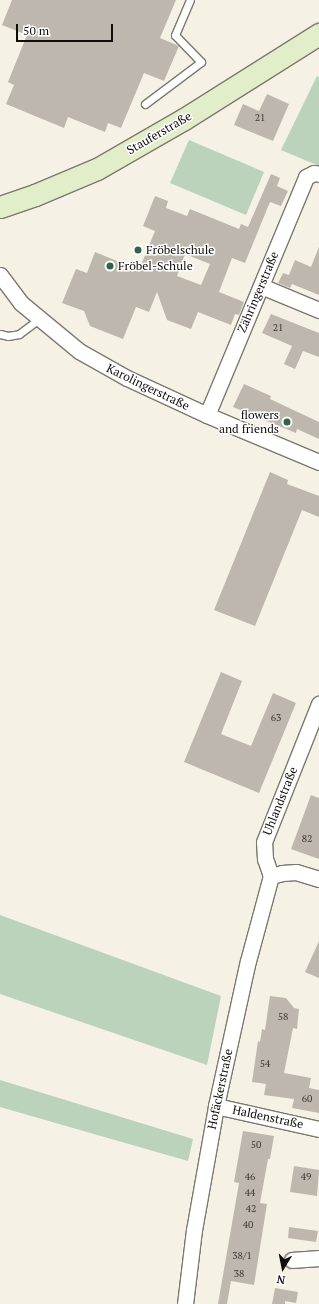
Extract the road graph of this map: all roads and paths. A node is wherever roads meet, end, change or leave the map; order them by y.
1 (190, 0) edge
2 (316, 38) edge
3 (144, 104) dead end
4 (317, 174) edge
5 (0, 207) edge
6 (0, 276) edge
7 (261, 286) junction
8 (319, 310) edge
9 (39, 319) junction
10 (0, 334) edge
11 (207, 416) junction
12 (319, 462) edge
13 (319, 704) edge
14 (271, 876) junction
15 (319, 879) edge
16 (216, 1106) junction
17 (319, 1129) edge
18 (319, 1258) edge
19 (292, 1260) dead end
20 (185, 1304) edge

1 - 3 lane
2 - 5 main road, Stauferstraße
4 - 7 street, Zähringerstraße
6 - 9 street, Karolingerstraße
7 - 8 street
7 - 11 street, Zähringerstraße
9 - 10 lane
9 - 11 street, Karolingerstraße
11 - 12 street, Karolingerstraße
13 - 14 street, Uhlandstraße
14 - 15 street
14 - 16 street, Hofäckerstraße
16 - 17 street, Haldenstraße
16 - 20 street, Hofäckerstraße
18 - 19 street

